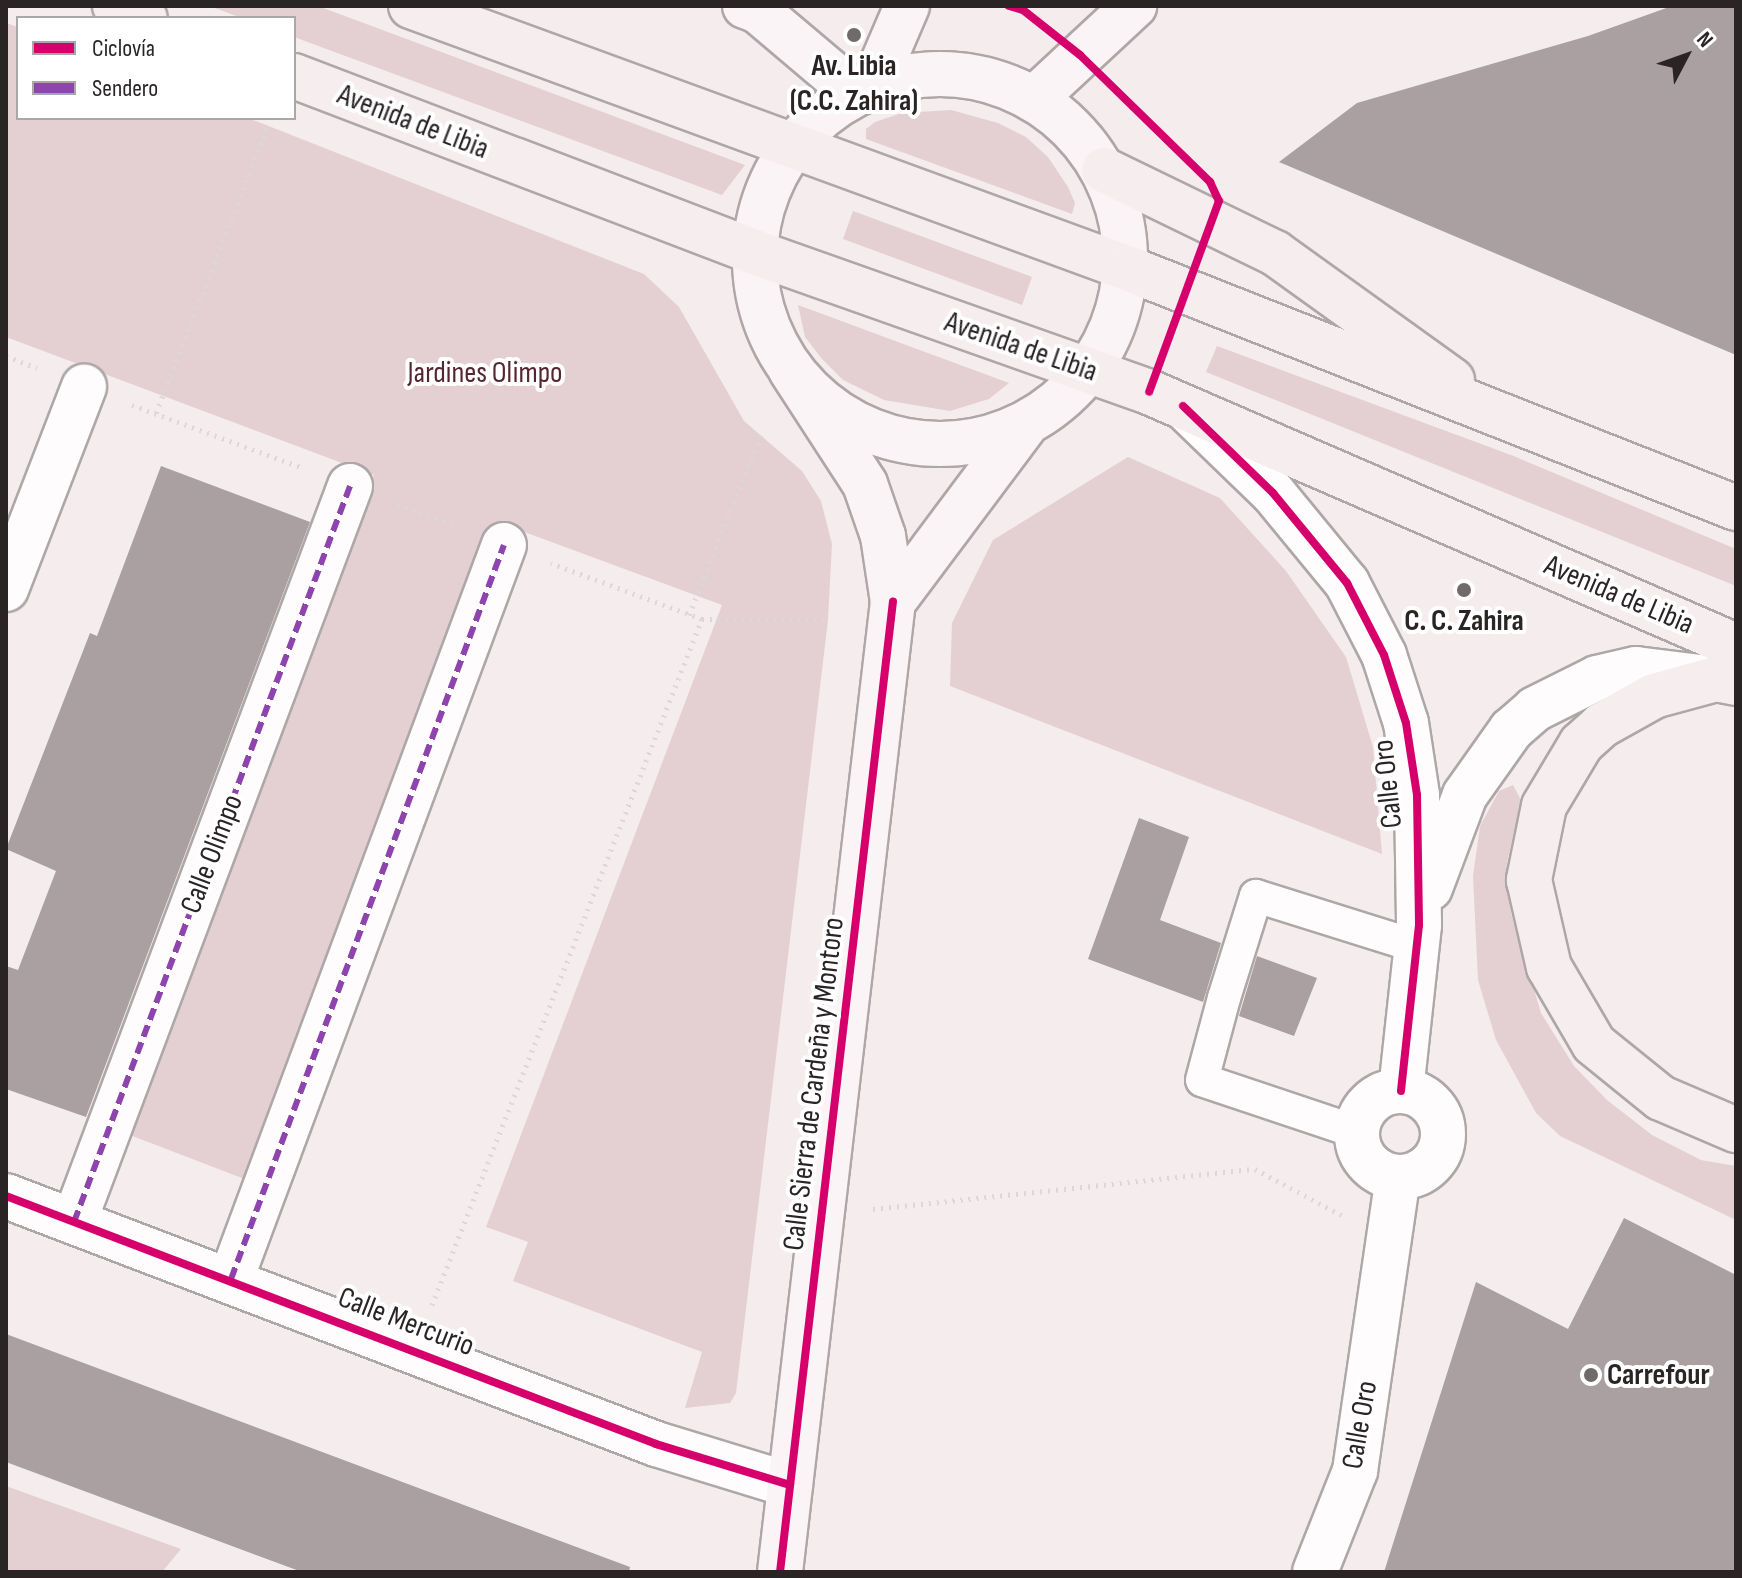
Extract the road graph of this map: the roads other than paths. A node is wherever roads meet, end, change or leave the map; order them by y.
1 (115, 6) edge
2 (411, 6) edge
3 (745, 6) edge
4 (907, 6) edge
5 (1134, 6) edge
6 (140, 16) edge
7 (296, 77) edge
8 (864, 87) junction
9 (1034, 99) junction
10 (792, 147) junction
11 (1104, 170) junction
12 (754, 252) junction
13 (1127, 268) junction
14 (791, 370) junction
15 (1089, 371) junction
16 (84, 387) dead end
17 (1183, 406) junction
18 (1495, 413) junction
19 (1024, 427) junction
20 (350, 486) dead end
21 (1732, 505) edge
22 (504, 545) dead end
23 (6, 589) edge
24 (893, 602) junction
25 (1729, 669) edge
26 (1418, 936) junction
27 (1401, 1091) junction
28 (1736, 1130) edge
29 (1357, 1132) junction
30 (1398, 1177) junction
31 (6, 1196) edge
32 (74, 1222) junction
33 (231, 1279) junction
34 (790, 1485) junction
35 (780, 1572) edge
36 (1315, 1572) edge

1 - 6 main road
2 - 10 main road
3 - 8 main road
4 - 8 main road
5 - 9 main road
7 - 12 main road, Avenida de Libia
8 - 9 main road
8 - 10 main road
9 - 11 main road
10 - 12 main road
10 - 13 main road
11 - 13 main road
11 - 18 main road
12 - 14 main road
12 - 15 main road, Avenida de Libia
13 - 15 main road
13 - 18 main road
14 - 19 main road
14 - 24 main road, Calle Sierra de Cardeña y Montoro
15 - 17 main road, Avenida de Libia
15 - 19 main road
16 - 23 street
17 - 25 main road, Avenida de Libia
17 - 26 street, Calle Oro
18 - 21 main road
19 - 24 main road
20 - 32 street, Calle Olimpo
22 - 33 street
24 - 34 main road, Calle Sierra de Cardeña y Montoro
25 - 26 street, Calle Oro
25 - 28 main road
26 - 27 street, Calle Oro
26 - 29 lane
27 - 29 street
27 - 30 street
29 - 30 street
30 - 36 street, Calle Oro
31 - 32 street, Calle Mercurio
32 - 33 street, Calle Mercurio
33 - 34 street, Calle Mercurio
34 - 35 main road, Calle Sierra de Cardeña y Montoro

